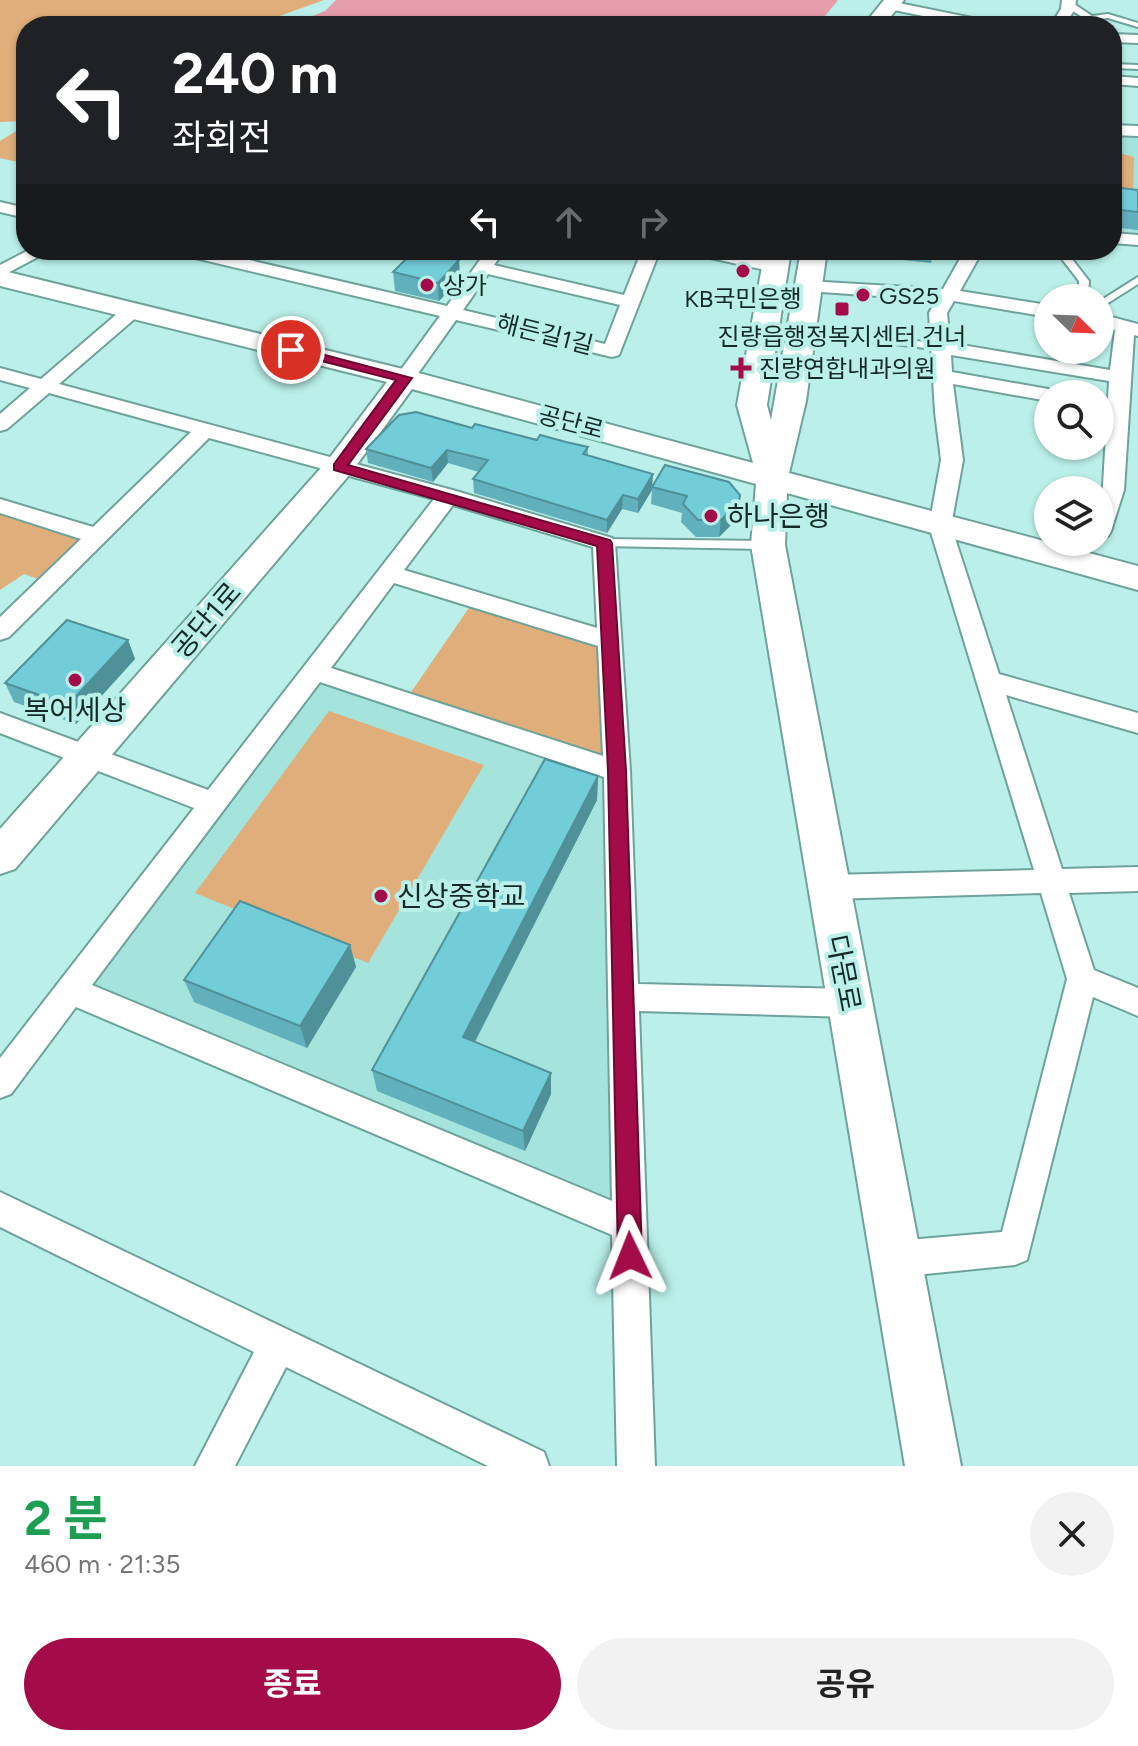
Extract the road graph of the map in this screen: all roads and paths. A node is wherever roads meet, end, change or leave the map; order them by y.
1 (1067, 1) edge
2 (891, 2) edge
3 (950, 16) edge
4 (1089, 16) edge
5 (25, 260) edge
6 (228, 260) edge
7 (489, 260) edge
8 (647, 260) edge
9 (776, 260) edge
10 (812, 260) edge
11 (968, 260) edge
12 (1068, 260) edge
13 (483, 268) junction
14 (0, 275) edge
15 (1138, 280) edge
16 (1084, 284) edge
17 (807, 286) junction
18 (949, 295) junction
19 (1114, 296) edge
20 (631, 302) junction
21 (1034, 309) edge
22 (132, 311) junction
23 (451, 311) junction
24 (800, 329) junction
25 (1132, 329) edge
26 (940, 347) junction
27 (0, 374) edge
28 (943, 376) junction
29 (1119, 377) junction
30 (405, 378) junction
31 (46, 386) junction
32 (1034, 392) edge
33 (1118, 408) edge
34 (0, 425) edge
35 (206, 429) junction
36 (339, 467) junction
37 (1114, 476) edge
38 (772, 478) junction
39 (448, 496) junction
40 (0, 506) edge
41 (940, 526) junction
42 (97, 536) junction
43 (604, 543) junction
44 (1034, 543) edge
45 (768, 545) junction
46 (1096, 556) edge
47 (389, 573) junction
48 (1138, 578) edge
49 (0, 631) edge
50 (610, 641) junction
51 (313, 671) junction
52 (990, 681) junction
53 (0, 723) edge
54 (1138, 723) edge
55 (88, 756) junction
56 (617, 771) junction
57 (212, 803) junction
58 (0, 857) edge
59 (1138, 879) edge
60 (1053, 881) junction
61 (828, 887) junction
62 (1082, 979) junction
63 (70, 990) junction
64 (623, 997) junction
65 (1138, 1002) edge
66 (850, 1003) junction
67 (0, 1083) edge
68 (0, 1209) edge
69 (629, 1225) junction
70 (896, 1259) junction
71 (279, 1343) junction
72 (214, 1466) edge
73 (530, 1466) edge
74 (636, 1466) edge
75 (933, 1466) edge

1 - 4 lane
2 - 3 street
5 - 14 street
6 - 23 street, 해든길1길
7 - 13 street
8 - 20 street, 해든길1길
9 - 38 main road, 다문로
10 - 17 main road, 다문로
11 - 18 street
12 - 16 lane
13 - 20 street
13 - 23 street
14 - 22 main road, 공단로
15 - 19 lane
17 - 18 street
17 - 24 main road, 다문로
18 - 21 street
18 - 26 street
20 - 23 street, 해든길1길
22 - 30 main road, 공단로
22 - 31 street
23 - 30 street
24 - 26 lane
24 - 38 main road, 다문로
25 - 29 street
26 - 28 street
26 - 29 street
27 - 31 street
28 - 32 street
28 - 41 street
29 - 33 street
30 - 36 main road, 공단1로
30 - 38 main road, 공단로
31 - 34 street
31 - 35 street
33 - 37 street
35 - 36 street
35 - 42 street
36 - 39 street
36 - 55 main road, 공단1로
38 - 41 main road, 공단로
38 - 45 main road, 다문로
39 - 43 street
39 - 47 street
40 - 42 street
41 - 44 main road, 공단로
41 - 52 street
42 - 49 street
43 - 45 lane
43 - 50 street
45 - 61 main road, 다문로
46 - 48 main road, 공단로
47 - 50 street
47 - 51 street
50 - 56 street
51 - 56 street
51 - 57 street
52 - 54 street
52 - 60 street
53 - 55 street
55 - 57 street
55 - 58 main road, 공단1로
56 - 64 street
57 - 63 street
59 - 60 street
60 - 61 street
60 - 62 street
61 - 66 main road, 다문로
62 - 65 street
62 - 70 street
63 - 67 street
63 - 69 street
64 - 66 street
64 - 69 street
66 - 70 main road, 다문로
68 - 71 street
69 - 74 street
70 - 75 main road, 다문로
71 - 72 street
71 - 73 street

